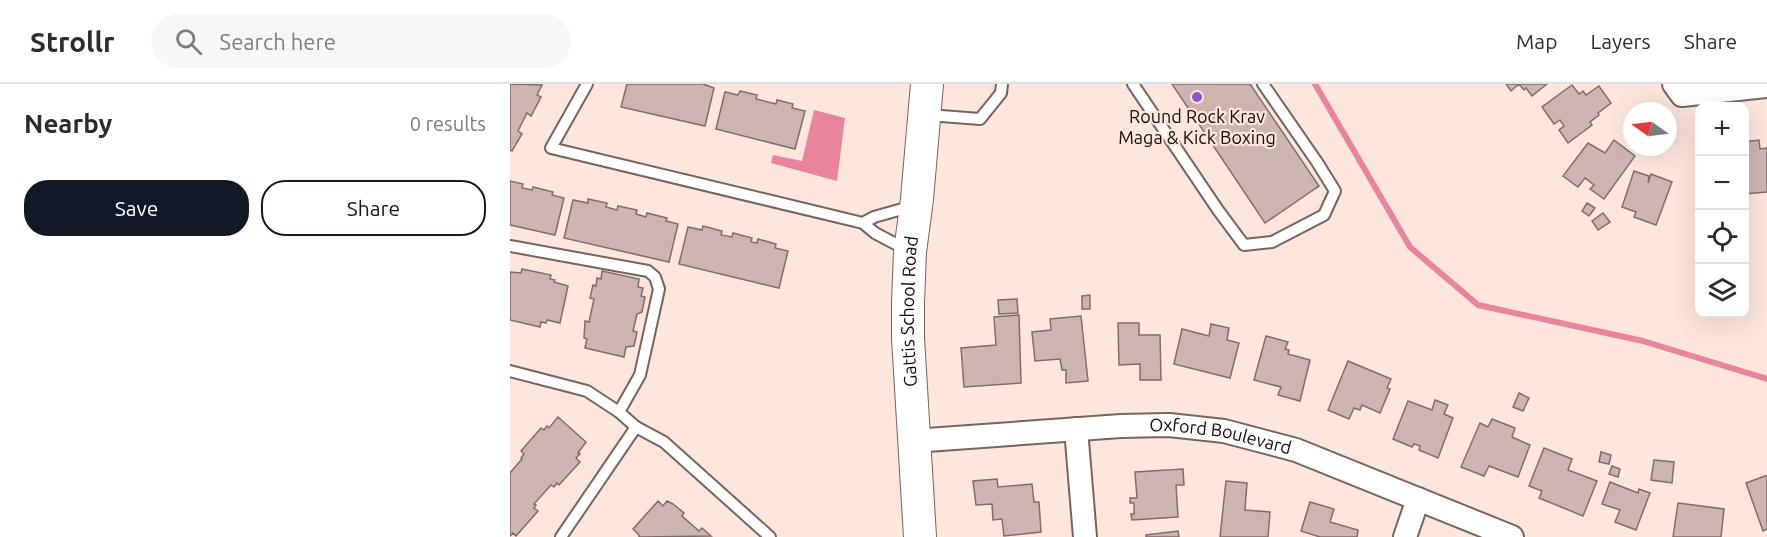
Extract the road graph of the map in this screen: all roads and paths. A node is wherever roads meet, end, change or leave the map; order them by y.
1 (587, 84) edge
2 (1002, 84) edge
3 (1133, 84) edge
4 (1263, 84) edge
5 (1674, 84) edge
6 (1767, 86) edge
7 (924, 93) edge
8 (916, 205) junction
9 (863, 223) junction
10 (510, 246) edge
11 (910, 252) junction
12 (510, 371) edge
13 (619, 411) junction
14 (636, 427) junction
15 (1076, 429) junction
16 (913, 441) junction
17 (1418, 499) junction
18 (561, 537) edge
19 (770, 537) edge
20 (920, 537) edge
21 (1085, 537) edge
22 (1405, 537) edge
23 (1512, 537) edge

1 - 9 lane
2 - 7 lane
3 - 4 lane
5 - 6 street
7 - 8 main road, Gattis School Road
8 - 9 lane
8 - 11 main road, Gattis School Road
9 - 11 lane
10 - 13 lane
11 - 16 main road, Gattis School Road
12 - 13 lane
13 - 14 lane
14 - 18 lane
14 - 19 lane
15 - 16 street, Oxford Boulevard
15 - 17 street, Oxford Boulevard
15 - 21 street
16 - 20 main road, Gattis School Road
17 - 22 street
17 - 23 street, Oxford Boulevard

